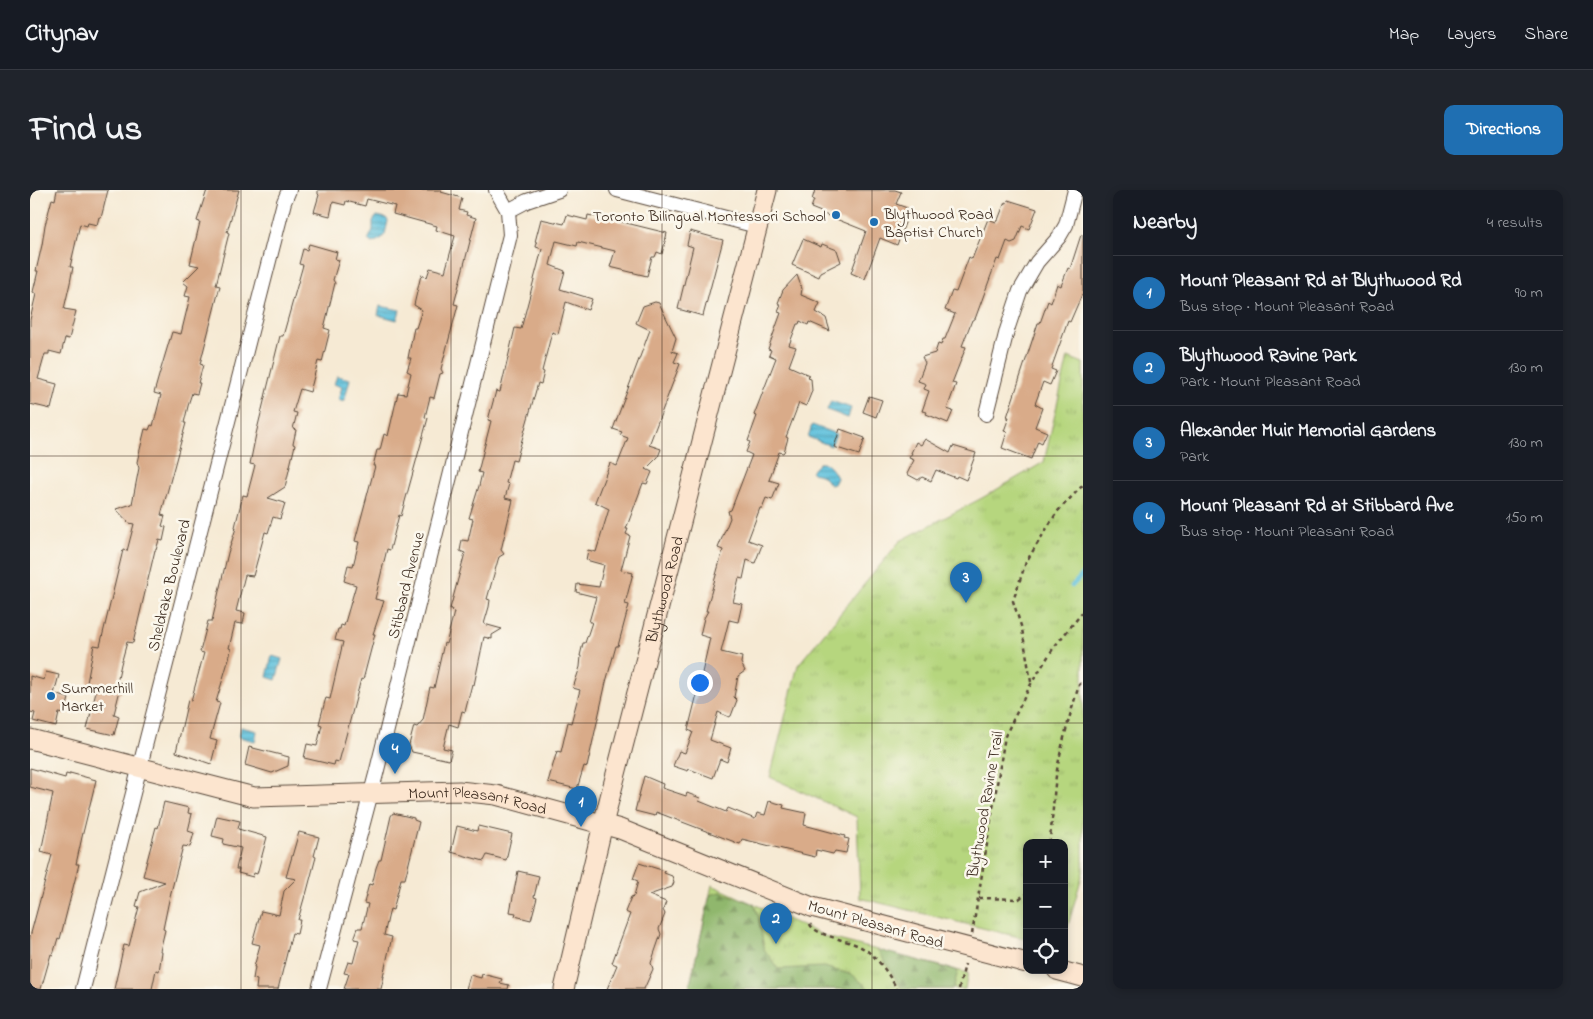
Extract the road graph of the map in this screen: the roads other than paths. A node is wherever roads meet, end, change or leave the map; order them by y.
1 (289, 190) edge
2 (496, 190) edge
3 (559, 190) edge
4 (616, 190) edge
5 (766, 190) edge
6 (1075, 190) edge
7 (508, 211) junction
8 (757, 226) junction
9 (986, 414) dead end
10 (30, 740) edge
11 (139, 768) junction
12 (370, 794) junction
13 (603, 824) junction
14 (1023, 962) edge
15 (1068, 973) edge
16 (1083, 977) edge
17 (83, 989) edge
18 (319, 989) edge
19 (564, 989) edge

1 - 11 street, Sheldrake Boulevard
2 - 7 street, Stibbard Avenue
3 - 7 street
4 - 8 street
5 - 8 main road, Blythwood Road
6 - 9 street
7 - 12 street, Stibbard Avenue
8 - 13 main road, Blythwood Road
10 - 11 main road, Mount Pleasant Road
11 - 12 main road, Mount Pleasant Road
11 - 17 street, Sheldrake Boulevard
12 - 13 main road, Mount Pleasant Road
12 - 18 street, Stibbard Avenue
13 - 14 main road, Mount Pleasant Road, bridge
13 - 19 main road, Blythwood Road
15 - 16 main road

